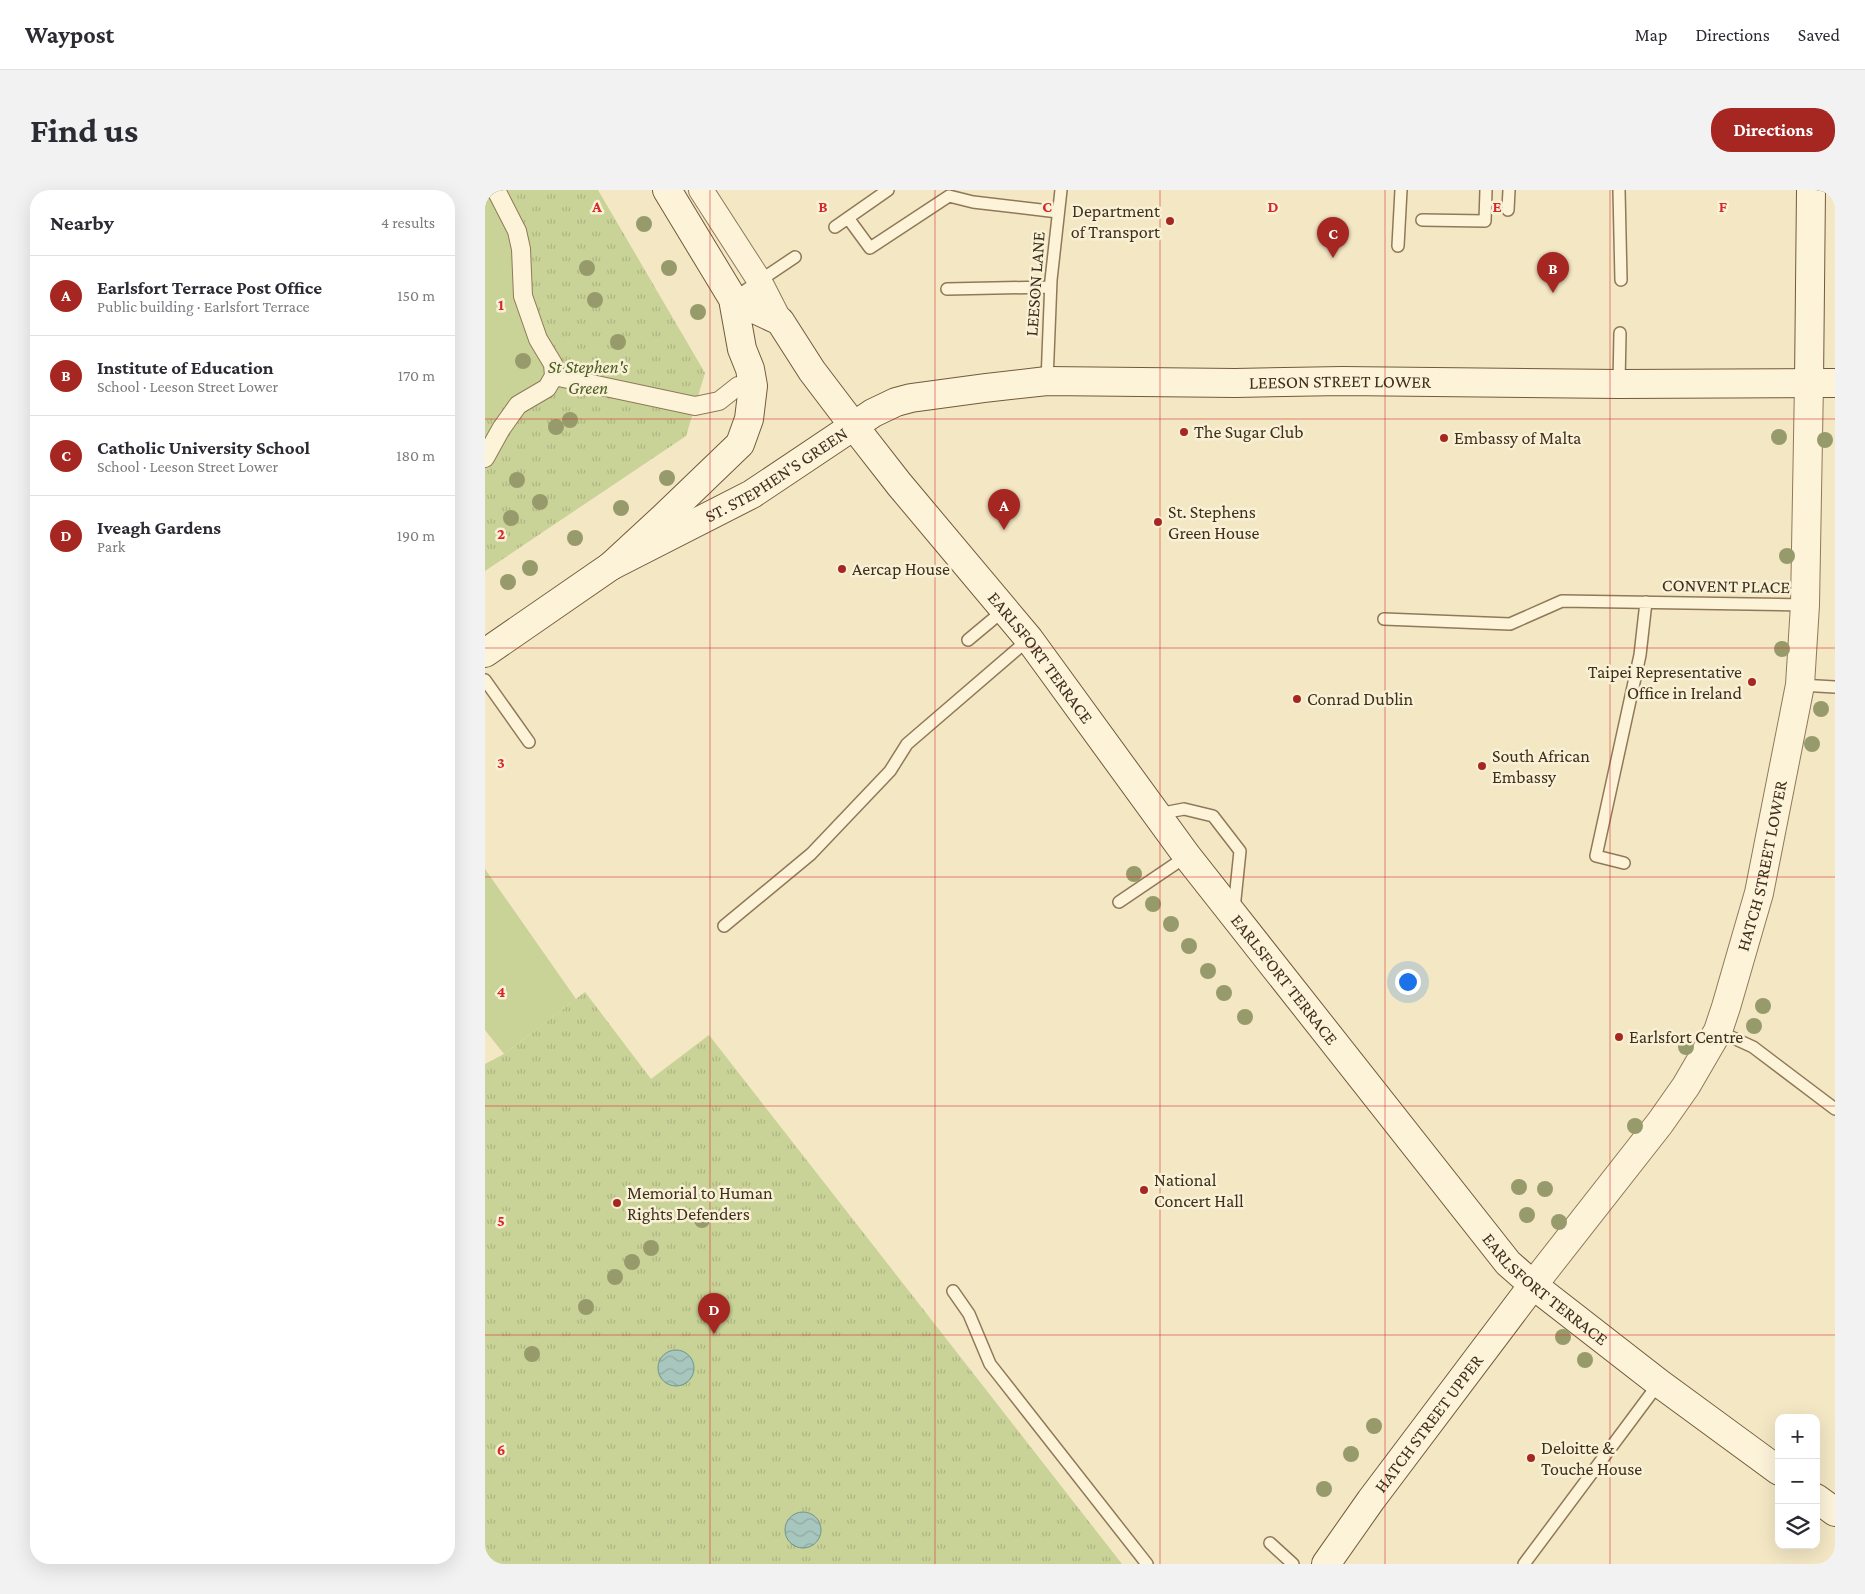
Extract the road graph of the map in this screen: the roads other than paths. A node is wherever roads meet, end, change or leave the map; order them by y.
1 (495, 190) edge
2 (667, 190) edge
3 (701, 190) edge
4 (888, 190) edge
5 (1061, 190) edge
6 (1401, 190) edge
7 (1486, 190) edge
8 (1509, 190) edge
9 (1619, 190) edge
10 (1811, 190) edge
11 (1508, 210) dead end
12 (1058, 212) junction
13 (849, 218) junction
14 (1422, 220) dead end
15 (835, 227) dead end
16 (1398, 246) dead end
17 (795, 257) dead end
18 (759, 280) junction
19 (1621, 280) dead end
20 (1050, 287) junction
21 (947, 289) dead end
22 (733, 299) junction
23 (780, 321) junction
24 (1621, 333) dead end
25 (554, 376) junction
26 (1047, 381) junction
27 (1822, 383) edge
28 (1619, 384) junction
29 (738, 386) dead end
30 (853, 425) junction
31 (485, 458) edge
32 (611, 566) junction
33 (1646, 602) junction
34 (1805, 605) junction
35 (1004, 610) junction
36 (1384, 619) dead end
37 (968, 640) dead end
38 (1029, 640) junction
39 (485, 652) edge
40 (485, 680) edge
41 (1800, 685) junction
42 (1835, 687) edge
43 (529, 742) dead end
44 (1158, 814) junction
45 (1187, 856) junction
46 (1624, 863) dead end
47 (1119, 902) dead end
48 (1233, 913) junction
49 (724, 926) dead end
50 (1718, 1031) junction
51 (1835, 1109) edge
52 (1533, 1285) junction
53 (953, 1291) dead end
54 (1659, 1383) junction
55 (1775, 1469) edge
56 (1820, 1501) edge
57 (1835, 1512) edge
58 (1270, 1543) dead end
59 (1147, 1564) edge
60 (1293, 1564) edge
61 (1326, 1564) edge
62 (1524, 1564) edge

1 - 25 street
2 - 22 main road, ST. STEPHEN'S GREEN
3 - 18 street, ST. STEPHEN'S GREEN
4 - 13 lane
5 - 12 lane, LEESON LANE
6 - 16 lane
7 - 14 lane
8 - 11 lane
9 - 19 lane
10 - 27 main road, HATCH STREET LOWER
12 - 13 lane
12 - 20 lane, LEESON LANE
13 - 15 lane
17 - 18 lane
18 - 22 lane
18 - 23 street, ST. STEPHEN'S GREEN
20 - 21 lane
20 - 26 lane, LEESON LANE
22 - 23 main road
22 - 32 main road, ST. STEPHEN'S GREEN
23 - 30 main road, ST. STEPHEN'S GREEN
24 - 28 lane
25 - 29 street
25 - 31 street
26 - 28 main road, LEESON STREET LOWER
26 - 30 main road, LEESON STREET LOWER
27 - 28 main road, LEESON STREET LOWER
27 - 34 main road, HATCH STREET LOWER
30 - 32 main road, ST. STEPHEN'S GREEN
30 - 35 main road, EARLSFORT TERRACE
32 - 39 main road, ST. STEPHEN'S GREEN
33 - 34 lane, CONVENT PLACE
33 - 36 lane, CONVENT PLACE
33 - 46 lane, CONVENT PLACE
34 - 41 main road, HATCH STREET LOWER
35 - 37 lane
35 - 38 main road, EARLSFORT TERRACE
38 - 44 main road, EARLSFORT TERRACE
38 - 49 lane
40 - 43 lane
41 - 42 lane
41 - 50 main road, HATCH STREET LOWER
44 - 45 main road, EARLSFORT TERRACE
44 - 48 lane
45 - 47 lane
45 - 48 main road, EARLSFORT TERRACE
48 - 52 main road, EARLSFORT TERRACE
50 - 51 lane
50 - 52 main road, HATCH STREET LOWER
52 - 54 main road, EARLSFORT TERRACE
52 - 61 main road, HATCH STREET UPPER
53 - 59 lane
54 - 55 main road, EARLSFORT TERRACE
54 - 62 lane
56 - 57 main road
58 - 60 lane

